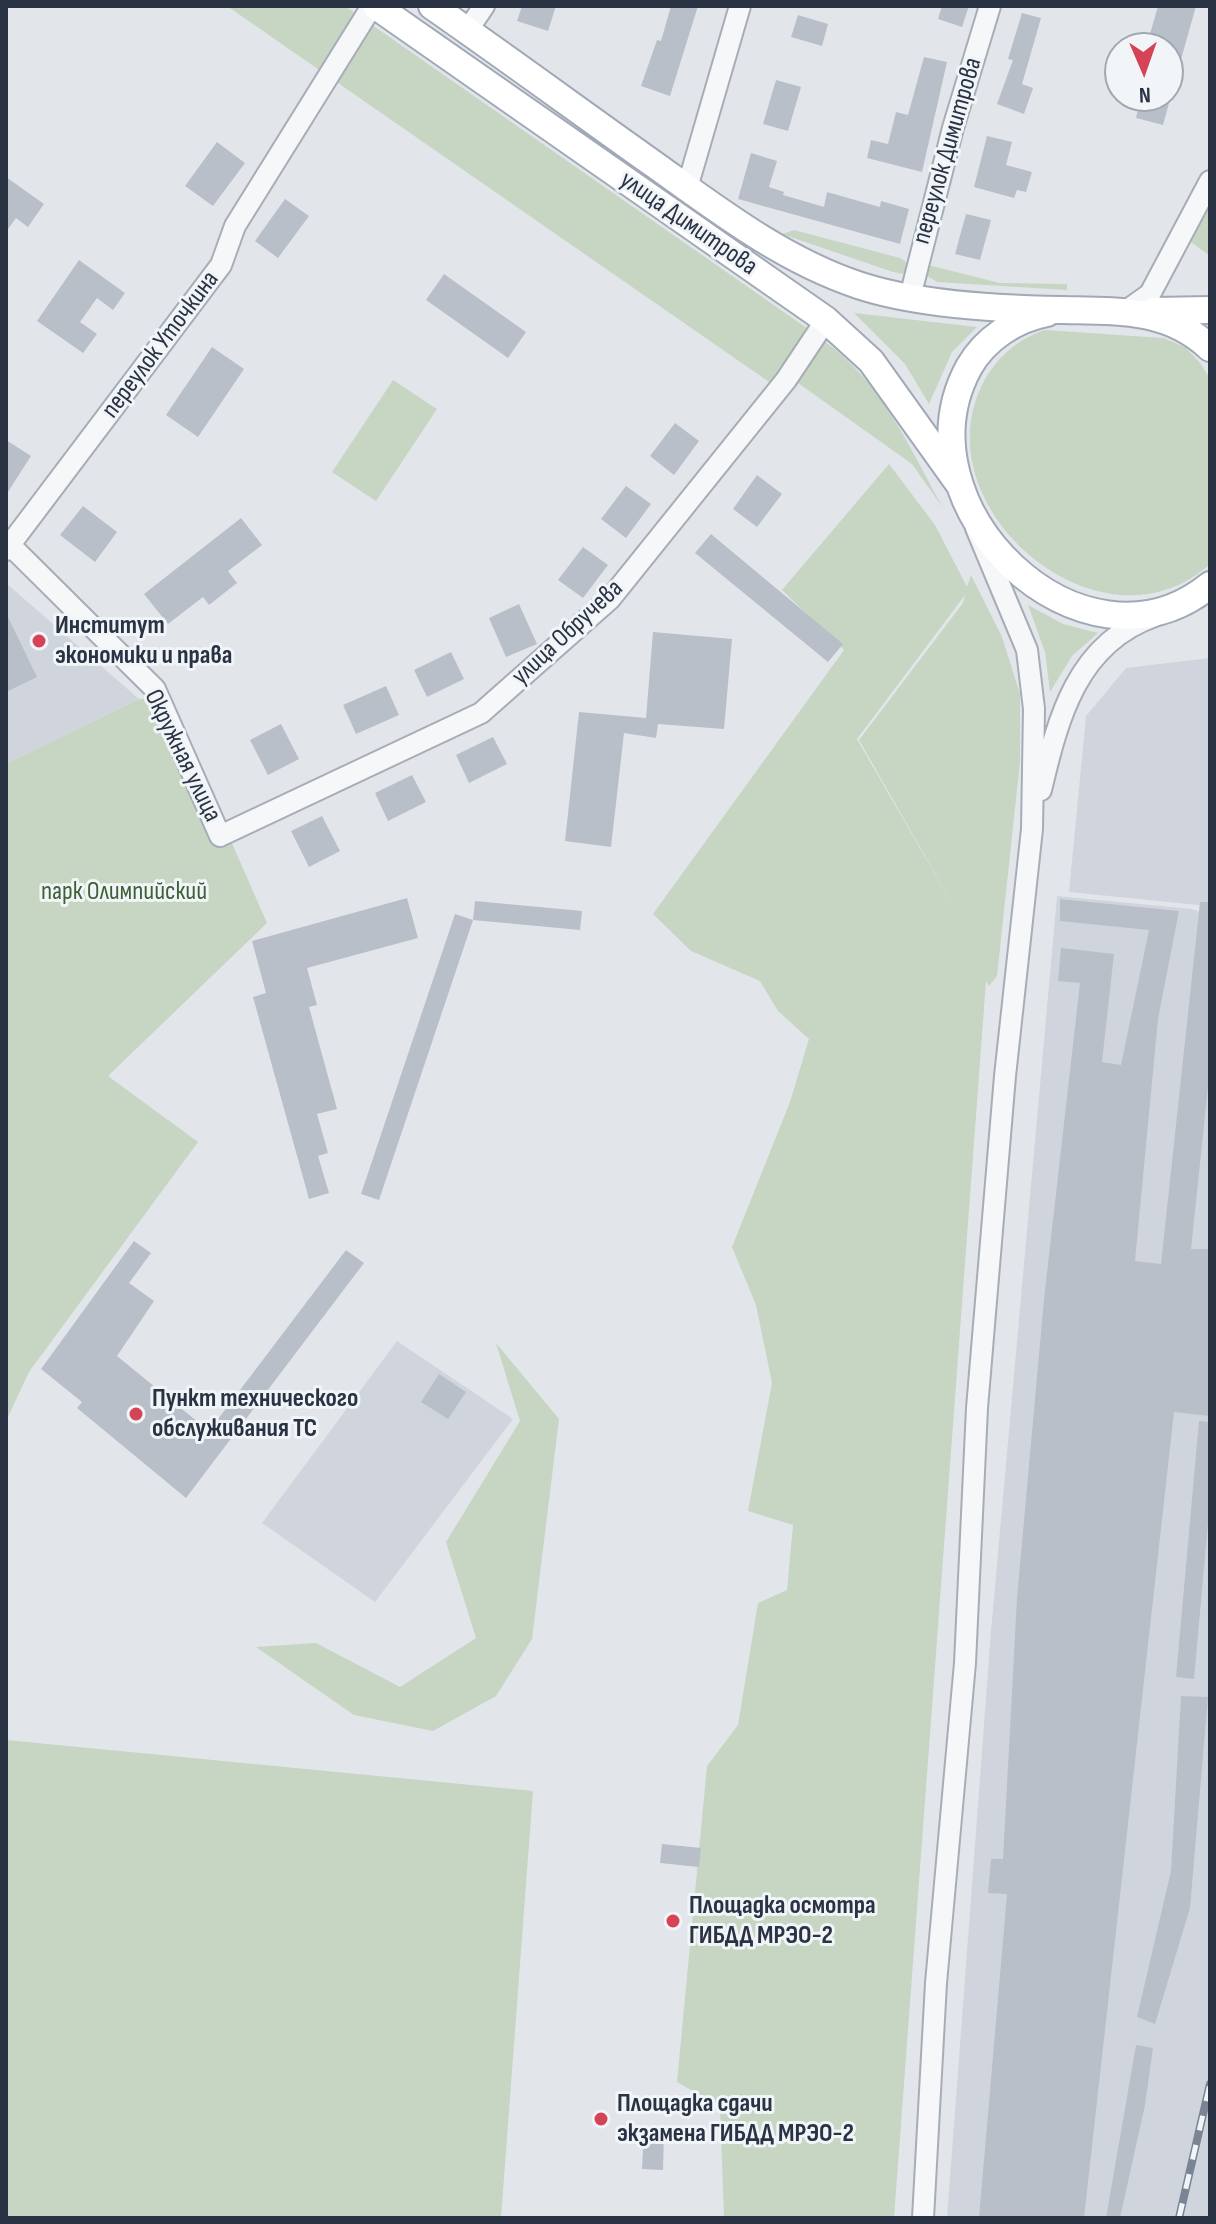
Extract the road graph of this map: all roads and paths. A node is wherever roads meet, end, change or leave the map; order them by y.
1 (374, 6) edge
2 (432, 6) edge
3 (484, 6) edge
4 (740, 6) edge
5 (990, 6) edge
6 (467, 31) junction
7 (1210, 181) edge
8 (687, 188) junction
9 (910, 297) junction
10 (1062, 310) junction
11 (1210, 310) edge
12 (1126, 311) junction
13 (826, 320) junction
14 (1210, 348) edge
15 (959, 484) junction
16 (969, 509) junction
17 (8, 545) edge
18 (1210, 585) edge
19 (1167, 612) junction
20 (1210, 613) edge
21 (1032, 829) junction
22 (220, 836) joint
23 (923, 2218) edge

1 - 13 main road, улица Димитрова
1 - 17 street, переулок Уточкина
2 - 6 main road, улица Димитрова
3 - 6 street
4 - 8 street
5 - 9 street, переулок Димитрова
6 - 8 main road, улица Димитрова
7 - 12 street
8 - 9 main road, улица Димитрова
9 - 10 main road, улица Димитрова
10 - 12 main road, улица Димитрова
10 - 15 main road, улица Димитрова
11 - 12 main road
12 - 14 main road, улица Димитрова
13 - 15 main road, улица Димитрова
13 - 22 street, улица Обручева
15 - 16 main road, улица Димитрова
16 - 19 main road, улица Димитрова
16 - 21 street
17 - 22 street, Окружная улица
18 - 19 main road
19 - 20 main road, улица Димитрова
19 - 21 street
21 - 23 street

